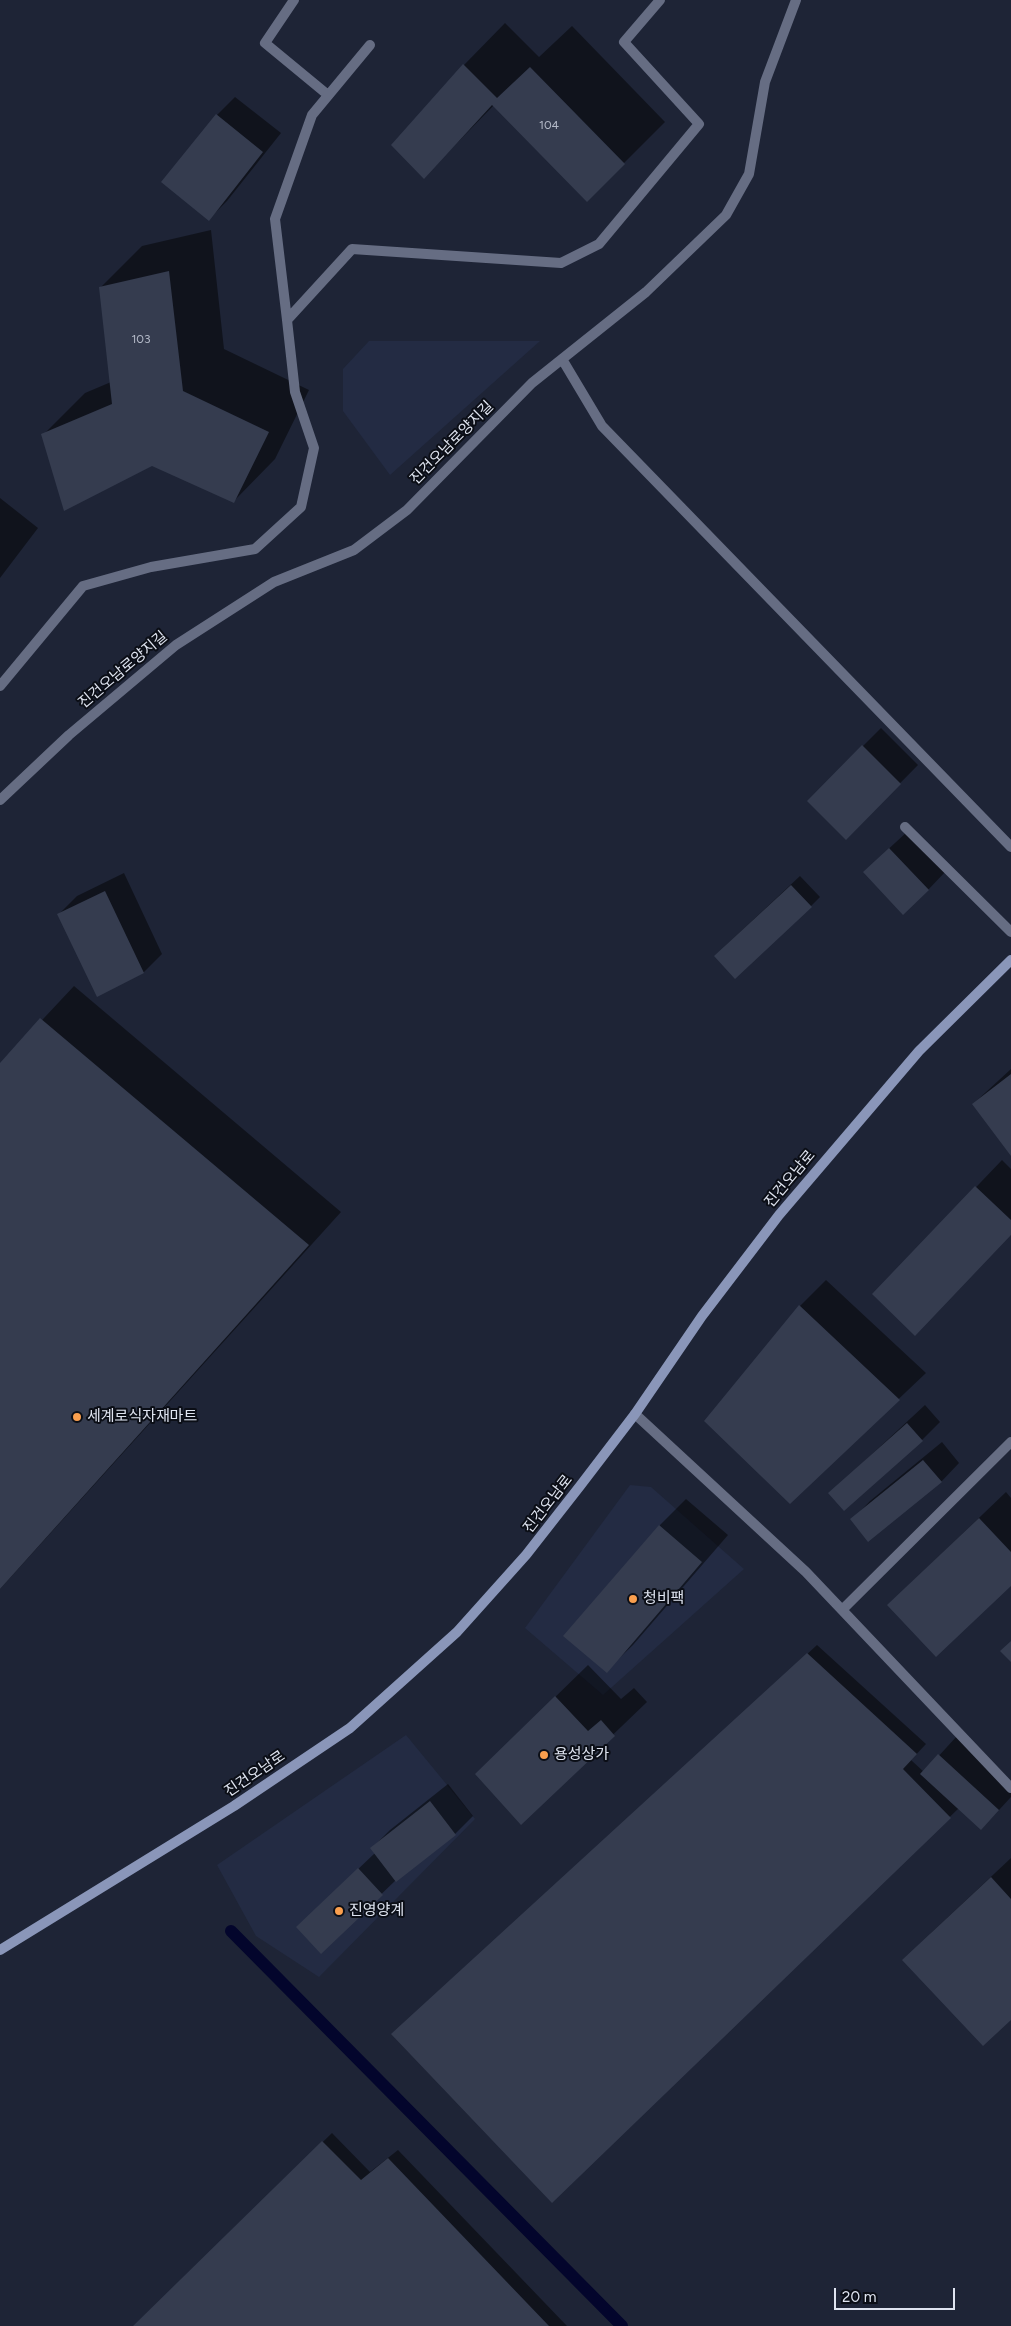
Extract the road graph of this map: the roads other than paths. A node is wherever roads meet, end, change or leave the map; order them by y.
1 (294, 0) edge
2 (660, 0) edge
3 (796, 0) edge
4 (370, 45) dead end
5 (328, 96) junction
6 (287, 320) junction
7 (562, 359) junction
8 (0, 686) edge
9 (0, 800) edge
10 (905, 828) dead end
11 (1011, 847) edge
12 (1011, 932) edge
13 (1011, 960) edge
14 (634, 1414) junction
15 (1011, 1442) edge
16 (842, 1610) junction
17 (1011, 1788) edge
18 (0, 1950) edge

1 - 5 lane
2 - 6 lane
3 - 7 lane, 진건오남로양지길
4 - 5 lane
5 - 6 lane
6 - 8 lane
7 - 9 lane, 진건오남로양지길
7 - 11 lane
10 - 12 lane
13 - 14 main road, 진건오남로
14 - 16 lane
14 - 18 main road, 진건오남로
15 - 16 lane
16 - 17 lane

